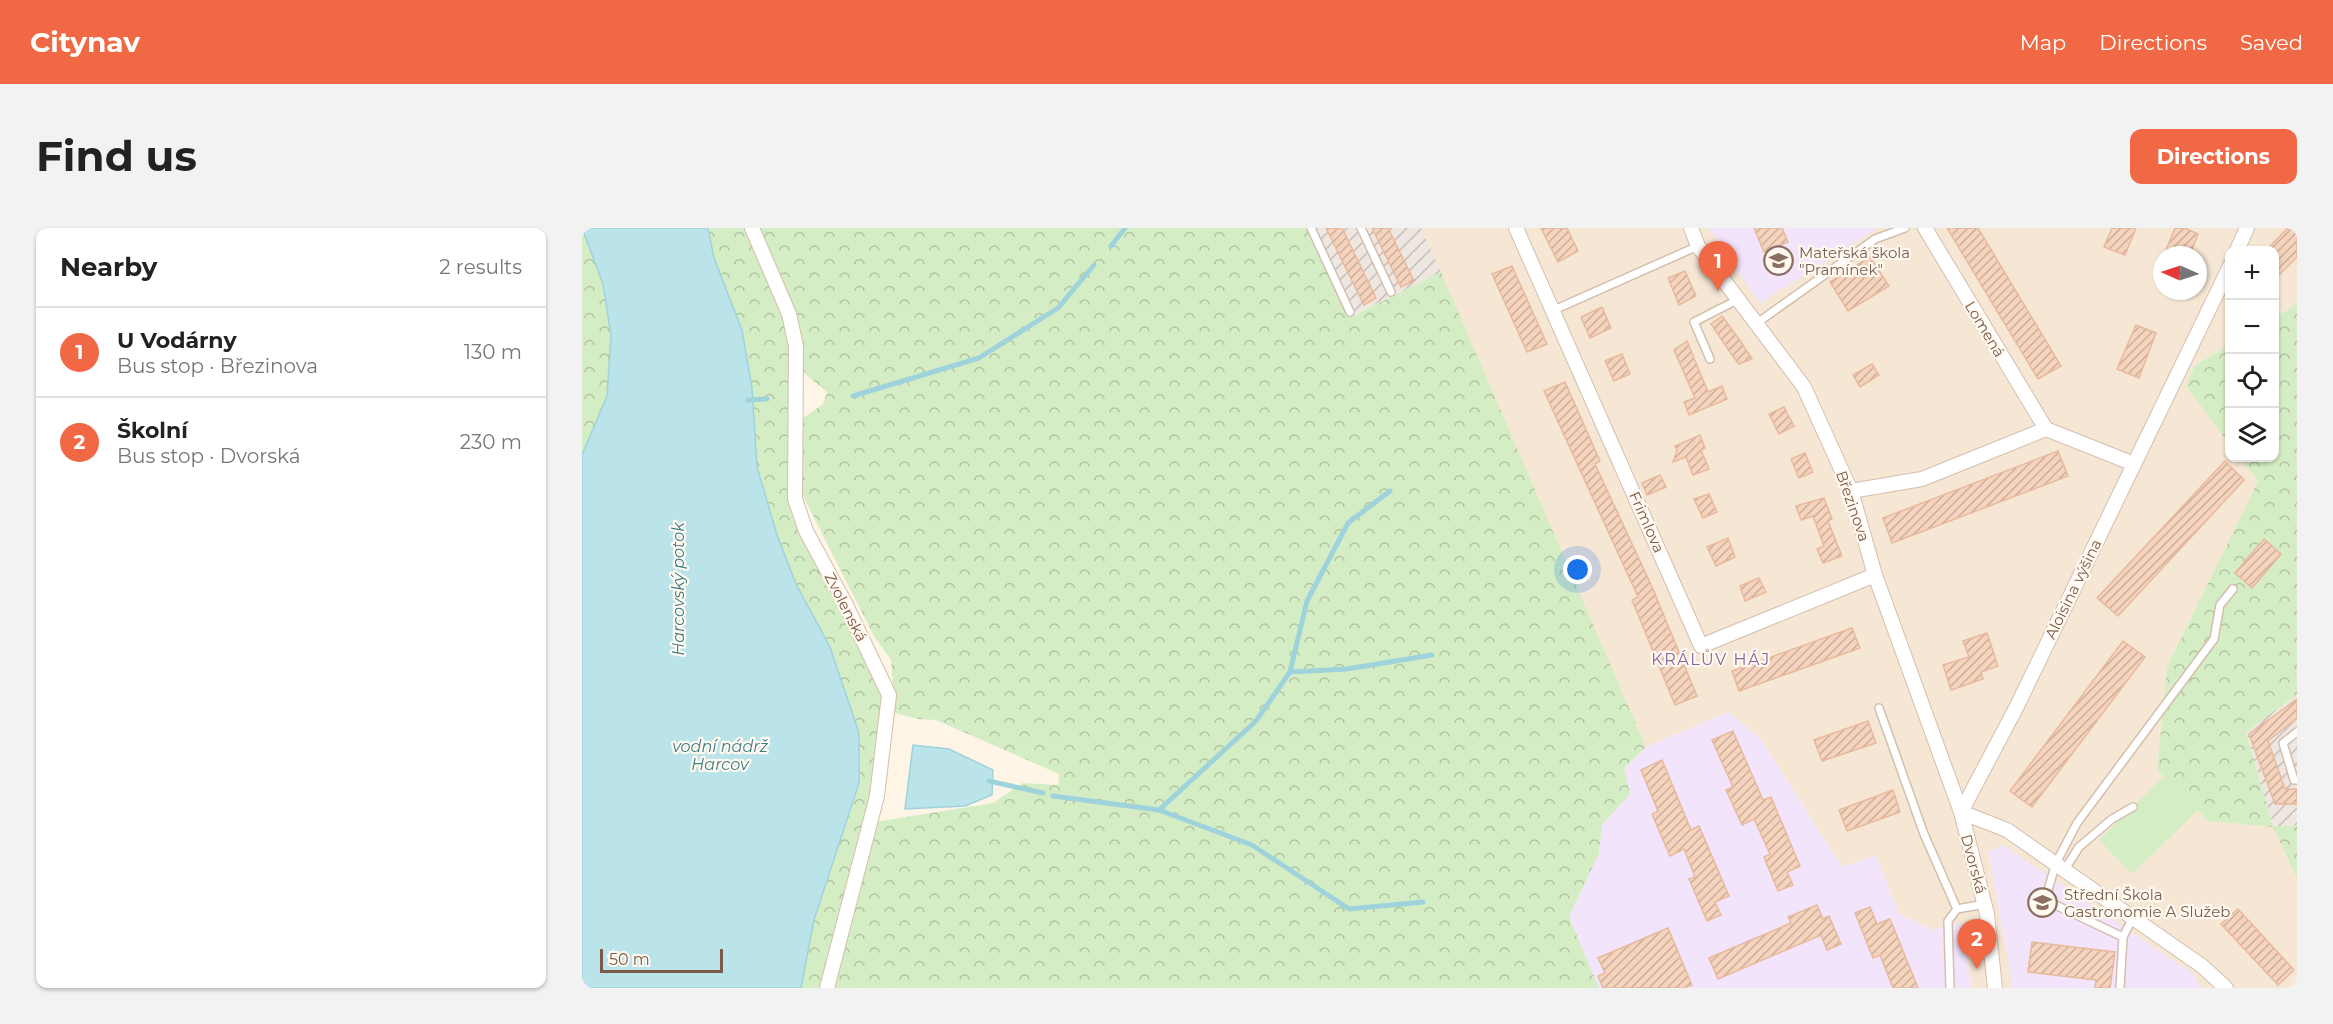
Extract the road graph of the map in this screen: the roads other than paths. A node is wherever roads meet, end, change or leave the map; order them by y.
1 (752, 228) edge
2 (1311, 228) edge
3 (1361, 228) edge
4 (1516, 228) edge
5 (1691, 228) edge
6 (1905, 228) edge
7 (1925, 228) edge
8 (2247, 228) edge
9 (1698, 246) junction
10 (2239, 246) edge
11 (2225, 274) edge
12 (1391, 292) dead end
13 (1739, 299) junction
14 (1554, 310) junction
15 (1350, 312) dead end
16 (1757, 323) junction
17 (1710, 359) dead end
18 (2046, 429) junction
19 (2134, 464) junction
20 (1851, 491) junction
21 (1875, 575) junction
22 (2233, 589) dead end
23 (1879, 708) dead end
24 (2297, 732) edge
25 (2297, 780) edge
26 (2133, 807) dead end
27 (1960, 812) junction
28 (2061, 866) junction
29 (1985, 904) junction
30 (1957, 909) junction
31 (2133, 917) junction
32 (2123, 937) junction
33 (827, 988) edge
34 (1950, 988) edge
35 (1995, 988) edge
36 (2120, 988) edge
37 (2226, 988) edge

1 - 33 street, Zvolenská
2 - 15 lane
3 - 12 lane
4 - 14 street, Frimlova
5 - 9 street, Březinova
6 - 16 lane
7 - 18 street, Lomená
8 - 10 street
9 - 13 street, Březinova
9 - 14 lane
11 - 19 street, Aloisina výšina
13 - 16 street, Březinova
13 - 17 lane
14 - 21 street, Frimlova
16 - 20 street, Březinova
18 - 19 street
18 - 20 street
19 - 27 street, Aloisina výšina
20 - 21 street, Březinova
21 - 27 street, Březinova
22 - 28 lane
23 - 30 lane
24 - 25 lane
26 - 28 lane
27 - 28 street
27 - 29 street, Dvorská
28 - 31 street
28 - 32 lane
29 - 30 lane
29 - 35 street, Dvorská
30 - 34 lane
31 - 32 lane
31 - 37 street
32 - 36 lane

